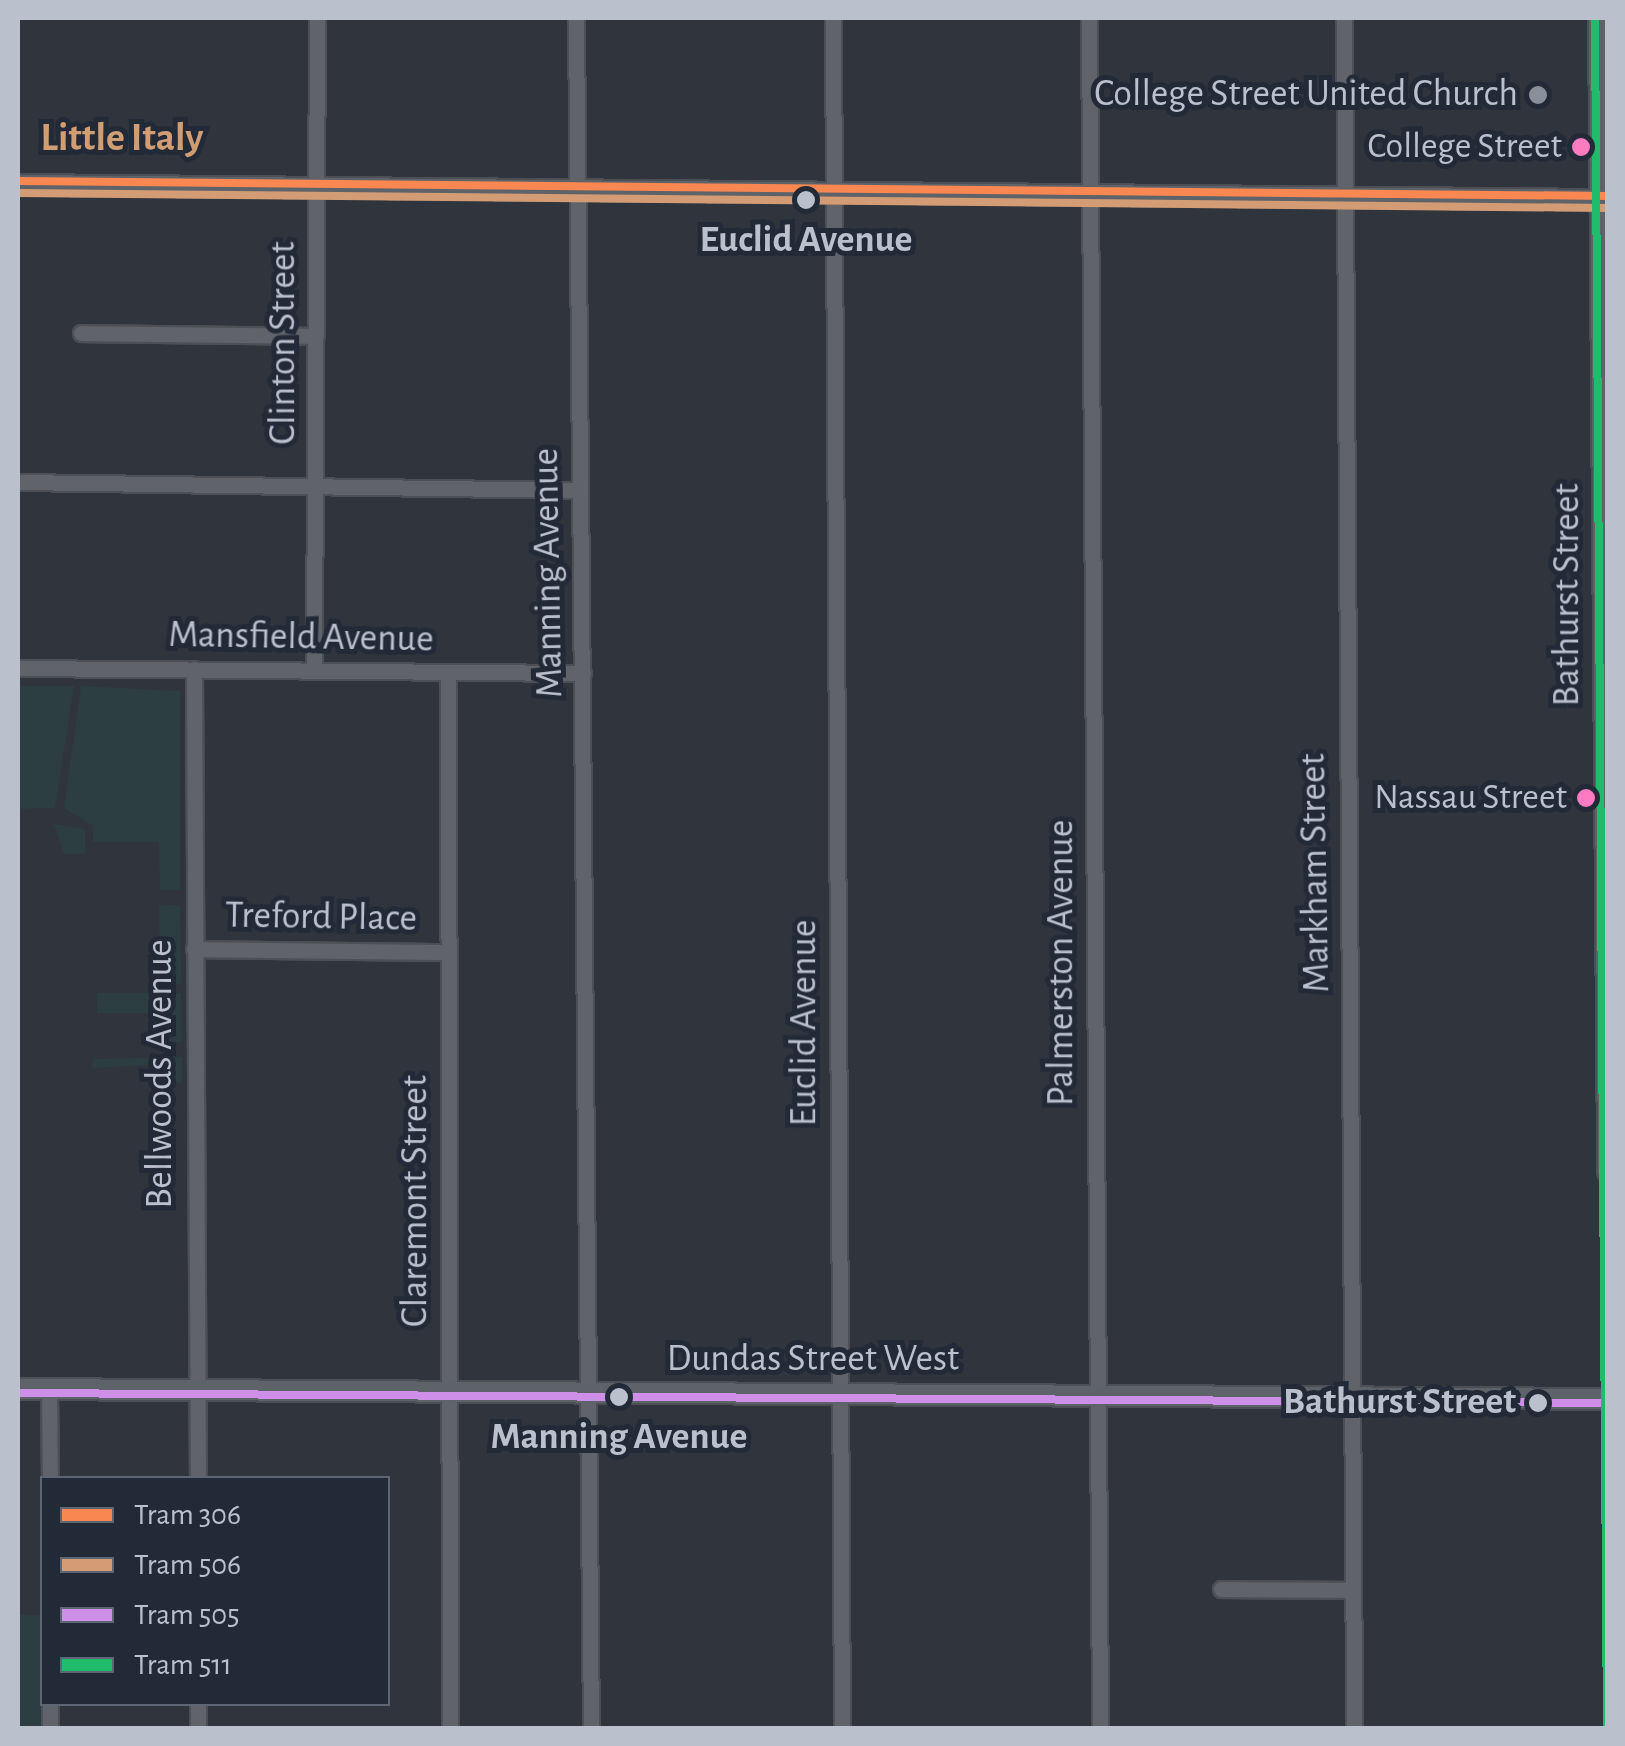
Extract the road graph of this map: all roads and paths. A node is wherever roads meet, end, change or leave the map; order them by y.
1 (318, 18) edge
2 (576, 18) edge
3 (833, 18) edge
4 (1089, 18) edge
5 (1344, 18) edge
6 (1599, 18) edge
7 (18, 185) edge
8 (318, 194) junction
9 (578, 195) junction
10 (835, 196) junction
11 (1089, 198) junction
12 (1344, 199) junction
13 (1604, 200) edge
14 (82, 333) dead end
15 (316, 336) junction
16 (18, 482) edge
17 (316, 486) junction
18 (580, 490) junction
19 (18, 668) edge
20 (194, 669) junction
21 (314, 670) junction
22 (448, 672) junction
23 (583, 674) junction
24 (1606, 826) edge
25 (194, 949) junction
26 (448, 952) junction
27 (1608, 1172) edge
28 (18, 1389) edge
29 (49, 1389) junction
30 (196, 1390) junction
31 (448, 1392) junction
32 (590, 1394) junction
33 (840, 1396) junction
34 (1097, 1396) junction
35 (1354, 1398) junction
36 (1608, 1399) edge
37 (50, 1476) edge
38 (198, 1476) edge
39 (1221, 1589) dead end
40 (1352, 1590) junction
41 (450, 1728) edge
42 (591, 1728) edge
43 (842, 1728) edge
44 (1100, 1728) edge
45 (1354, 1728) edge

1 - 8 street, Clinton Street
2 - 9 street, Manning Avenue
3 - 10 street, Euclid Avenue
4 - 11 street, Palmerston Avenue
5 - 12 street, Markham Street
6 - 13 main road, Bathurst Street
7 - 8 main road
8 - 9 main road
8 - 15 street, Clinton Street
9 - 10 main road
9 - 18 street, Manning Avenue
10 - 11 main road
10 - 33 street, Euclid Avenue
11 - 12 main road
11 - 34 street, Palmerston Avenue
12 - 13 main road
12 - 35 street, Markham Street
13 - 24 main road, Bathurst Street
14 - 15 street
15 - 17 street, Clinton Street
16 - 17 street
17 - 18 street
17 - 21 street, Clinton Street
18 - 23 street, Manning Avenue
19 - 20 street, Mansfield Avenue
20 - 21 street, Mansfield Avenue
20 - 25 street, Bellwoods Avenue
21 - 22 street, Mansfield Avenue
22 - 23 street, Mansfield Avenue
22 - 26 street, Claremont Street
23 - 32 street, Manning Avenue
24 - 27 main road, Bathurst Street
25 - 26 street, Treford Place
25 - 30 street, Bellwoods Avenue
26 - 31 street, Claremont Street
28 - 29 main road, Dundas Street West
29 - 30 main road, Dundas Street West
29 - 37 street
30 - 31 main road, Dundas Street West
30 - 38 street, Bellwoods Avenue
31 - 32 main road, Dundas Street West
31 - 41 street, Claremont Street
32 - 33 main road, Dundas Street West
32 - 42 street, Manning Avenue
33 - 34 main road, Dundas Street West
33 - 43 street, Euclid Avenue
34 - 35 main road, Dundas Street West
34 - 44 street, Palmerston Avenue
35 - 36 main road, Dundas Street West
35 - 40 street, Markham Street
39 - 40 street
40 - 45 street, Markham Street

